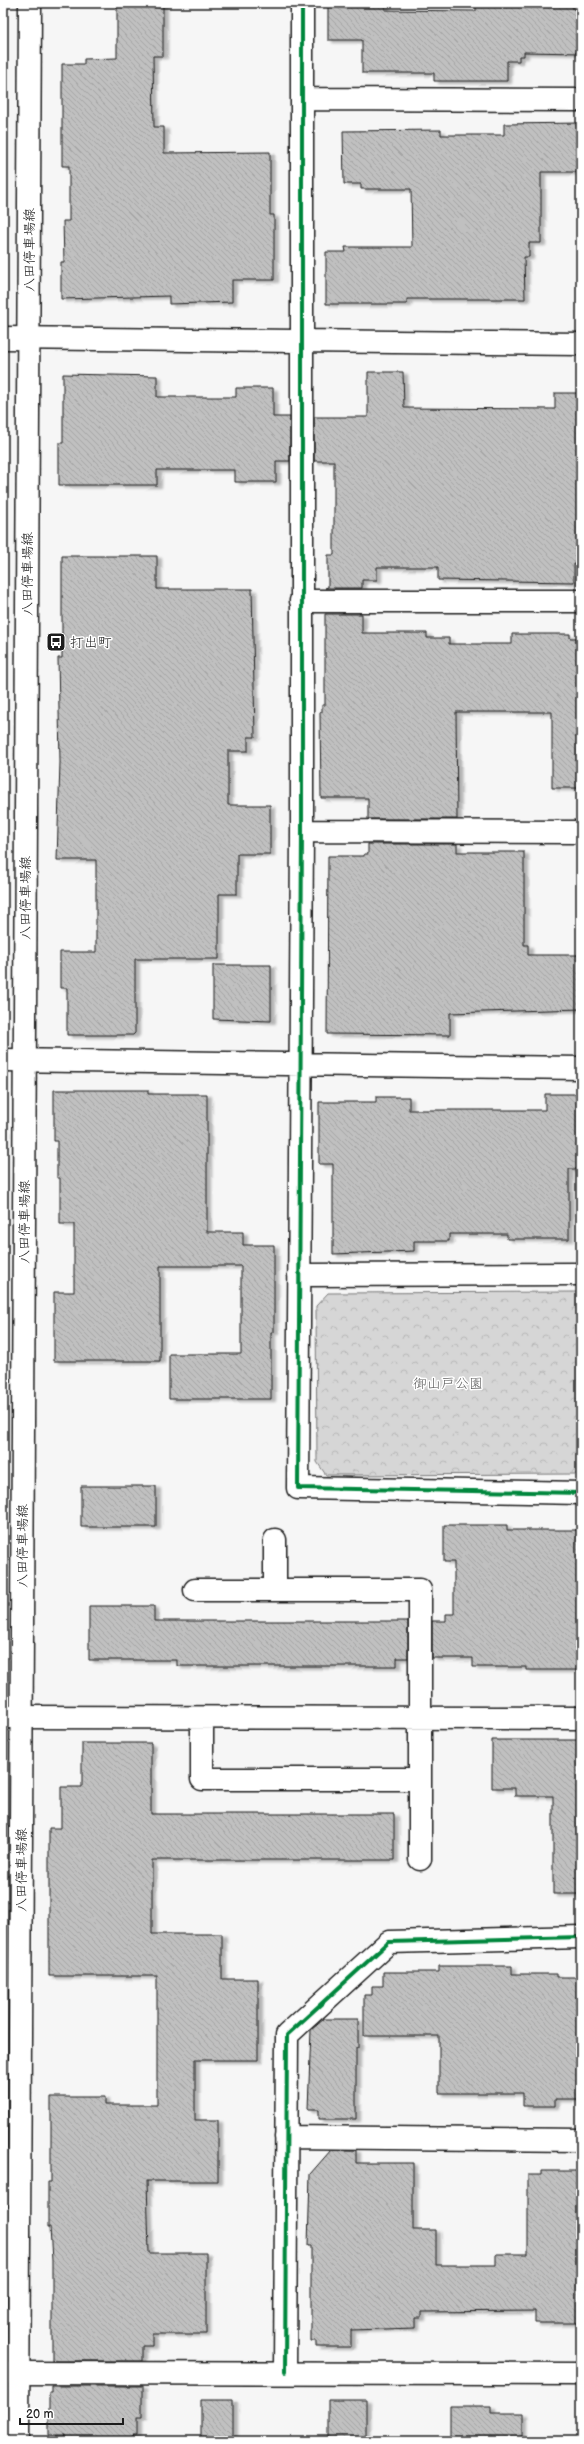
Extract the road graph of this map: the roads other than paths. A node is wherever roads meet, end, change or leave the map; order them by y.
1 (30, 3) edge
2 (302, 3) edge
3 (302, 99) junction
4 (581, 100) edge
5 (3, 338) edge
6 (28, 338) junction
7 (302, 341) junction
8 (581, 344) edge
9 (301, 601) junction
10 (581, 601) edge
11 (302, 831) junction
12 (581, 832) edge
13 (3, 1060) edge
14 (25, 1060) junction
15 (300, 1064) junction
16 (581, 1068) edge
17 (581, 1274) edge
18 (299, 1275) junction
19 (581, 1493) edge
20 (275, 1540) dead end
21 (195, 1590) dead end
22 (275, 1590) junction
23 (12, 1718) edge
24 (202, 1718) junction
25 (420, 1718) junction
26 (581, 1718) edge
27 (420, 1779) junction
28 (420, 1859) dead end
29 (581, 1937) edge
30 (286, 2137) junction
31 (581, 2140) edge
32 (285, 2372) junction
33 (11, 2373) edge
34 (581, 2374) edge
35 (18, 2441) edge

1 - 6 street, 八田停車場線
2 - 3 street
3 - 4 street
3 - 7 street
5 - 6 street
6 - 7 street
6 - 14 street, 八田停車場線
7 - 8 street
7 - 9 street
9 - 10 street
9 - 11 street
11 - 12 street
11 - 15 street
13 - 14 street
14 - 15 street
14 - 23 street, 八田停車場線
15 - 16 street
15 - 18 street
17 - 18 street
18 - 19 street
20 - 22 street
21 - 22 street
22 - 25 street
23 - 24 street
23 - 33 street, 八田停車場線
24 - 25 street
24 - 27 street
25 - 26 street
25 - 27 street
27 - 28 street
29 - 30 street
30 - 31 street
30 - 32 street
32 - 33 street
32 - 34 street
33 - 35 street, 八田停車場線

